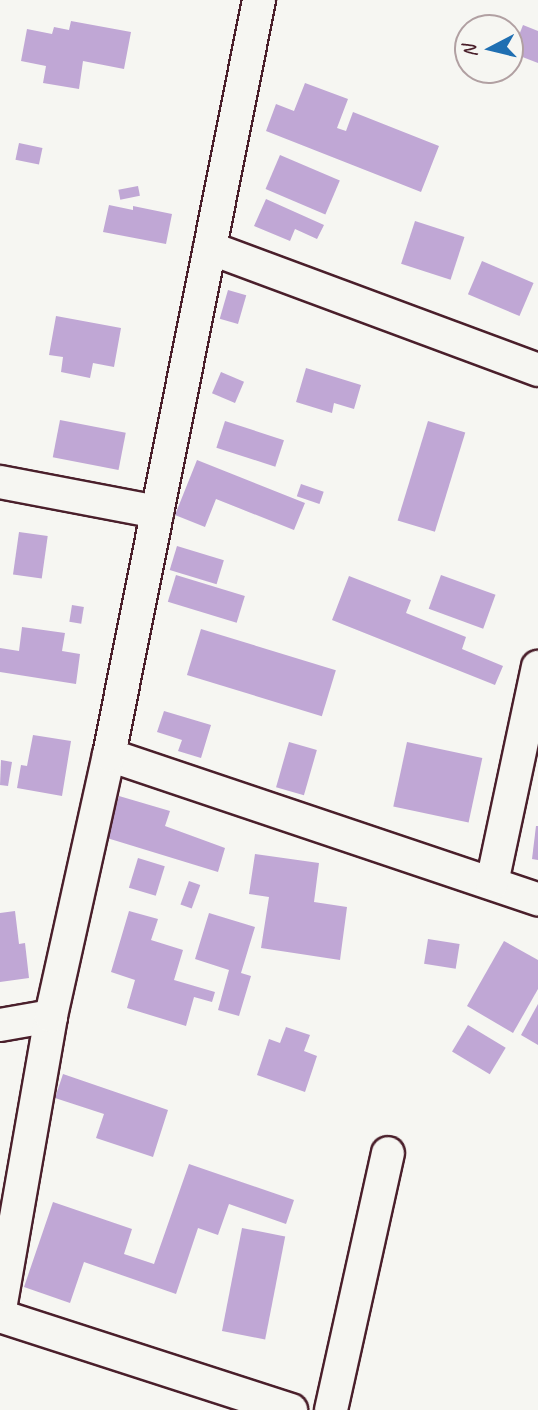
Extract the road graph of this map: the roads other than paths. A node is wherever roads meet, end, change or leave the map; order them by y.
1 (259, 0) edge
2 (210, 248) junction
3 (538, 370) edge
4 (0, 482) edge
5 (158, 512) junction
6 (538, 667) edge
7 (109, 755) junction
8 (492, 883) junction
9 (538, 899) edge
10 (51, 1016) junction
11 (0, 1025) edge
12 (388, 1153) dead end
13 (0, 1310) edge
14 (0, 1316) edge
15 (291, 1410) edge
16 (331, 1410) edge

1 - 2 street
2 - 3 street
2 - 5 street
4 - 5 street
5 - 7 street
6 - 8 street
7 - 8 street
7 - 10 street
8 - 9 street
10 - 11 street
10 - 13 street
12 - 16 street
14 - 15 street

